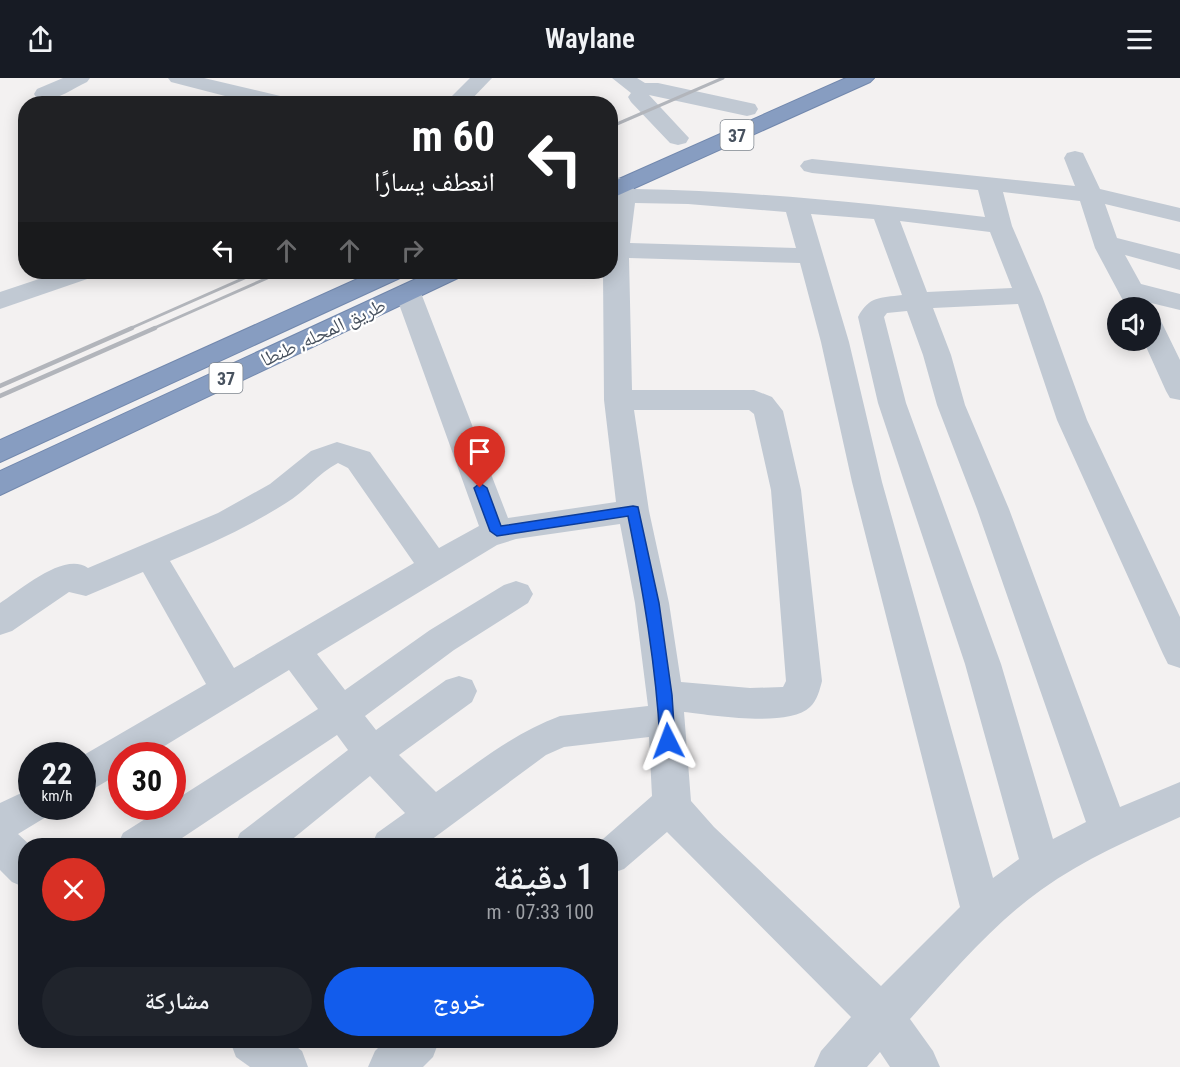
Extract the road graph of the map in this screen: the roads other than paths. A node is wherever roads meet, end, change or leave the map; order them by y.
1 (80, 78) edge
2 (178, 78) edge
3 (482, 78) edge
4 (684, 78) edge
5 (813, 78) edge
6 (863, 78) edge
7 (640, 88) edge
8 (45, 94) dead end
9 (252, 96) edge
10 (463, 96) edge
11 (747, 109) junction
12 (669, 142) joint
13 (1075, 158) dead end
14 (812, 166) dead end
15 (618, 180) edge
16 (618, 181) edge
17 (989, 185) junction
18 (1091, 197) junction
19 (797, 207) junction
20 (884, 212) junction
21 (1180, 215) edge
22 (1000, 226) junction
23 (1106, 243) junction
24 (618, 250) edge
25 (809, 256) junction
26 (1180, 262) edge
27 (64, 279) edge
28 (415, 279) edge
29 (616, 279) edge
30 (400, 282) edge
31 (1029, 296) junction
32 (1135, 297) edge
33 (1161, 301) edge
34 (0, 302) edge
35 (916, 302) junction
36 (1180, 302) edge
37 (1161, 340) edge
38 (1172, 356) edge
39 (1180, 392) edge
40 (618, 400) junction
41 (0, 452) edge
42 (0, 484) edge
43 (633, 511) junction
44 (497, 531) junction
45 (150, 555) junction
46 (433, 565) junction
47 (516, 594) dead end
48 (0, 621) edge
49 (294, 649) junction
50 (1180, 654) edge
51 (228, 690) junction
52 (459, 691) dead end
53 (666, 707) junction
54 (340, 714) junction
55 (372, 753) junction
56 (96, 768) edge
57 (1180, 799) edge
58 (672, 803) junction
59 (18, 814) edge
60 (433, 815) junction
61 (0, 824) edge
62 (1109, 831) junction
63 (149, 838) edge
64 (264, 838) edge
65 (402, 838) edge
66 (0, 842) edge
67 (618, 849) edge
68 (18, 861) edge
69 (1041, 867) junction
70 (982, 913) junction
71 (881, 1016) junction
72 (261, 1048) edge
73 (410, 1048) edge
74 (286, 1067) edge
75 (391, 1067) edge
76 (837, 1067) edge
77 (917, 1067) edge

1 - 8 street
2 - 9 street
3 - 10 street
4 - 7 street
5 - 11 highway, 37
6 - 15 highway, 37
7 - 11 street
7 - 12 street
11 - 12 highway, 37
13 - 18 street
14 - 17 street
16 - 19 street
17 - 18 street
17 - 22 street
18 - 21 street
18 - 23 street
19 - 20 street
19 - 25 street
20 - 22 street
20 - 35 street
22 - 31 street
23 - 26 street
23 - 32 street
24 - 25 street
25 - 70 street
27 - 34 street
28 - 30 highway, طريق المحله, طنطا / 37
29 - 40 street
30 - 41 highway, طريق المحله, طنطا / 37
30 - 42 highway, طريق المحله, طنطا / 37
30 - 44 street
31 - 35 street
31 - 50 street
33 - 36 street
35 - 62 street
35 - 69 street
37 - 38 street
38 - 39 street
40 - 43 street
40 - 53 street
43 - 44 street
43 - 53 street
44 - 46 street
45 - 46 street
45 - 48 street
45 - 51 street
46 - 49 street
47 - 54 street
49 - 51 street
49 - 54 street
51 - 56 street
52 - 55 street
53 - 58 street
53 - 60 street
54 - 55 street
54 - 63 street
55 - 60 street
55 - 64 street
57 - 62 street
58 - 67 street
58 - 71 street
59 - 61 street
60 - 65 street
62 - 69 street
66 - 68 street
69 - 70 street
70 - 71 street
71 - 76 street
71 - 77 street
72 - 74 street
73 - 75 street

